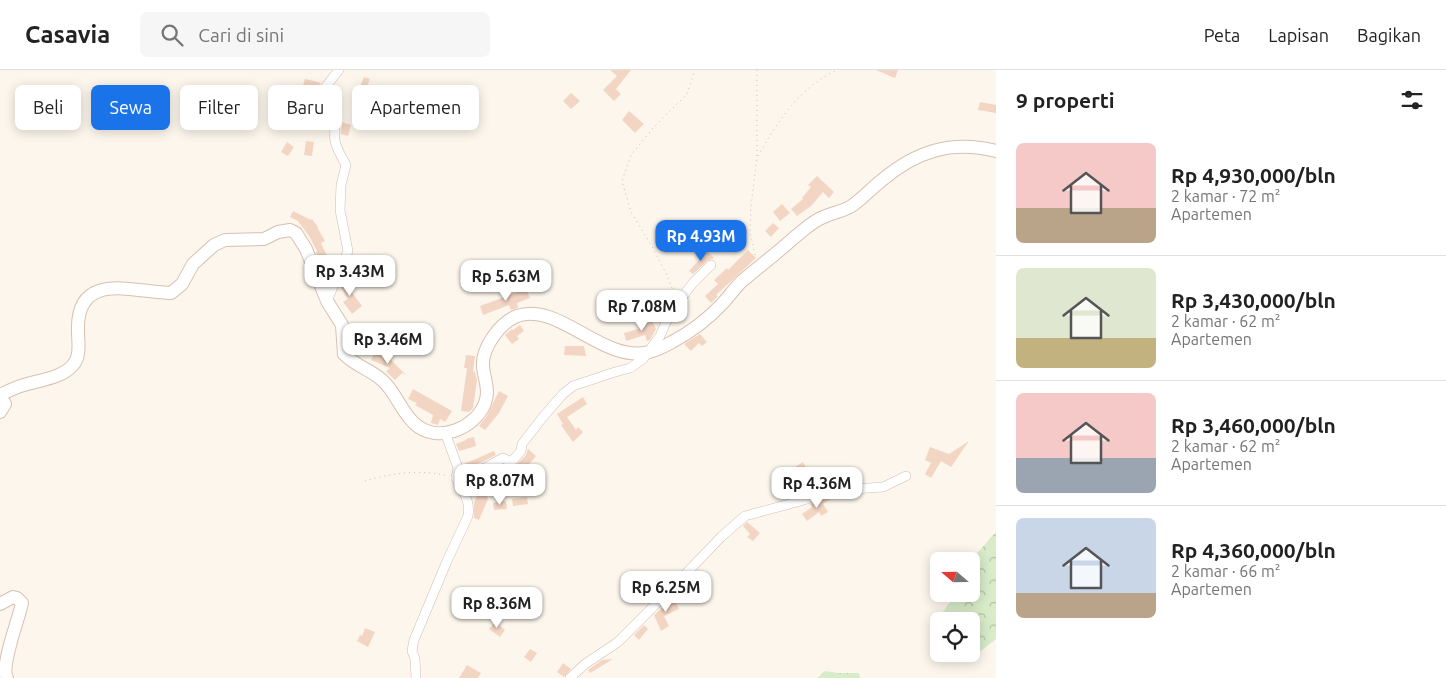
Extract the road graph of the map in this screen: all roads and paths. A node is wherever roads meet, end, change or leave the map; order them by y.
1 (339, 70) edge
2 (695, 70) edge
3 (757, 70) edge
4 (837, 70) edge
5 (996, 151) edge
6 (757, 157) junction
7 (711, 265) dead end
8 (758, 268) junction
9 (327, 300) junction
10 (675, 306) junction
11 (647, 353) junction
12 (0, 395) edge
13 (0, 412) edge
14 (440, 434) junction
15 (906, 476) dead end
16 (456, 478) junction
17 (365, 481) dead end
18 (0, 604) edge
19 (7, 678) edge
20 (416, 678) edge
21 (570, 678) edge

1 - 9 street
2 - 10 path
3 - 6 path
4 - 6 path
5 - 8 street
6 - 8 path
7 - 10 street
8 - 11 street
9 - 12 street
9 - 14 street
10 - 11 street
11 - 14 street
11 - 16 street
12 - 13 street
14 - 16 street
15 - 21 street
16 - 17 path
16 - 20 street
18 - 19 street

